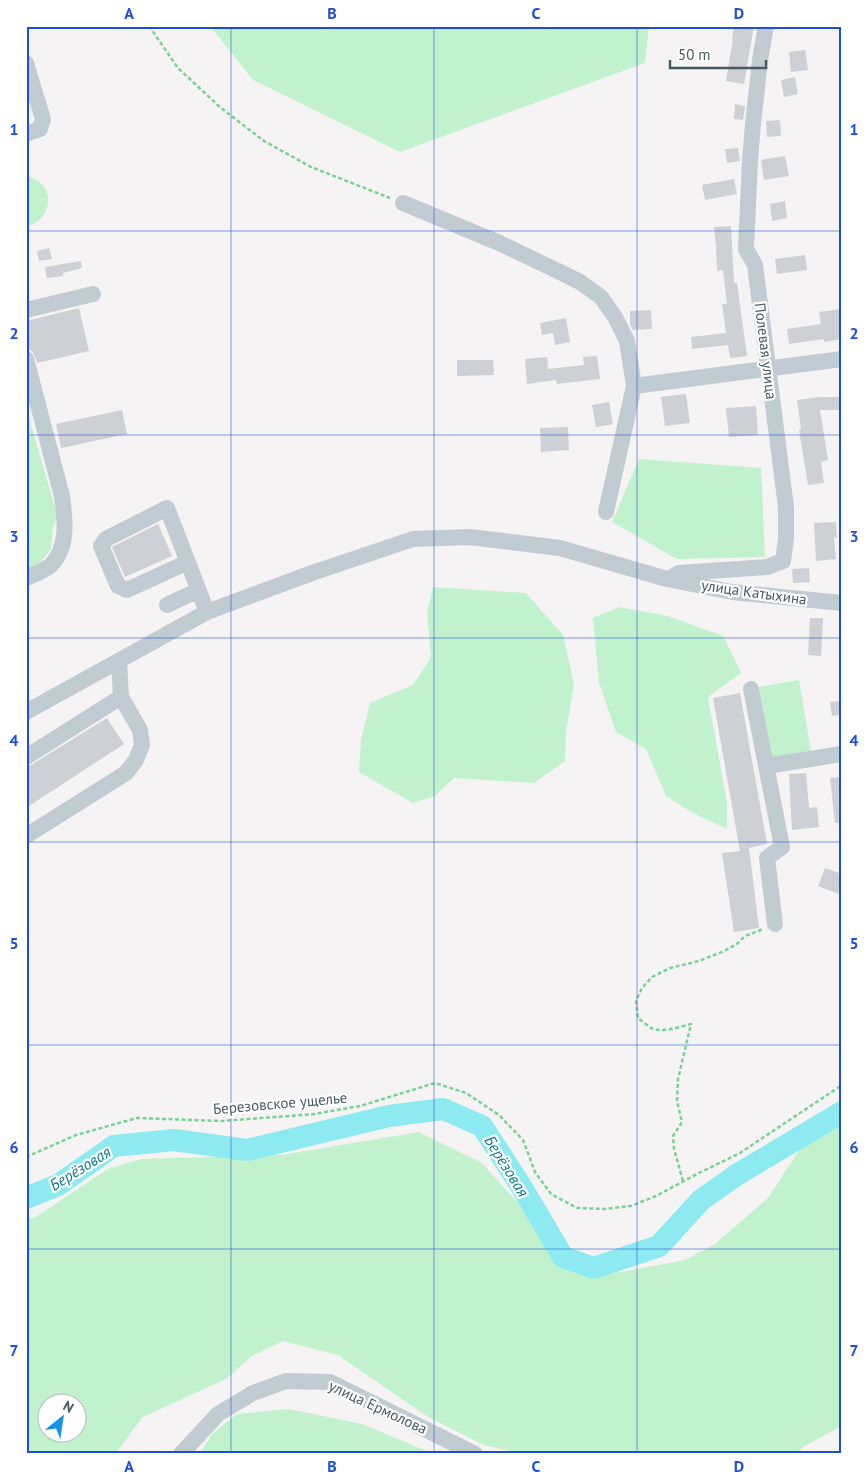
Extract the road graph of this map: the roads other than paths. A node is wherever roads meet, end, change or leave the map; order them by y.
1 (766, 26) edge
2 (26, 63) edge
3 (26, 134) edge
4 (403, 203) road end
5 (93, 294) dead end
6 (27, 307) edge
7 (26, 359) edge
8 (842, 359) edge
9 (769, 369) junction
10 (634, 386) junction
11 (606, 512) dead end
12 (188, 562) junction
13 (26, 578) edge
14 (667, 578) junction
15 (200, 594) junction
16 (842, 603) edge
17 (167, 604) dead end
18 (207, 612) junction
19 (119, 661) junction
20 (752, 689) dead end
21 (121, 697) junction
22 (26, 712) edge
23 (842, 754) edge
24 (26, 757) edge
25 (766, 766) junction
26 (26, 836) edge
27 (775, 924) road end
28 (181, 1454) edge
29 (475, 1454) edge

1 - 9 street, Полевая улица
2 - 3 street
4 - 10 street
5 - 6 street
7 - 13 street
8 - 9 street
9 - 10 street
9 - 14 street, Полевая улица
10 - 11 street
12 - 12 street
12 - 15 street
14 - 16 street, улица Катыхина
14 - 18 street, улица Катыхина
15 - 17 street
15 - 18 street
18 - 19 street, улица Катыхина
19 - 21 street
19 - 22 street, улица Катыхина
20 - 25 street
21 - 24 street
21 - 26 street
23 - 25 street
25 - 27 street
28 - 29 street, улица Ермолова

